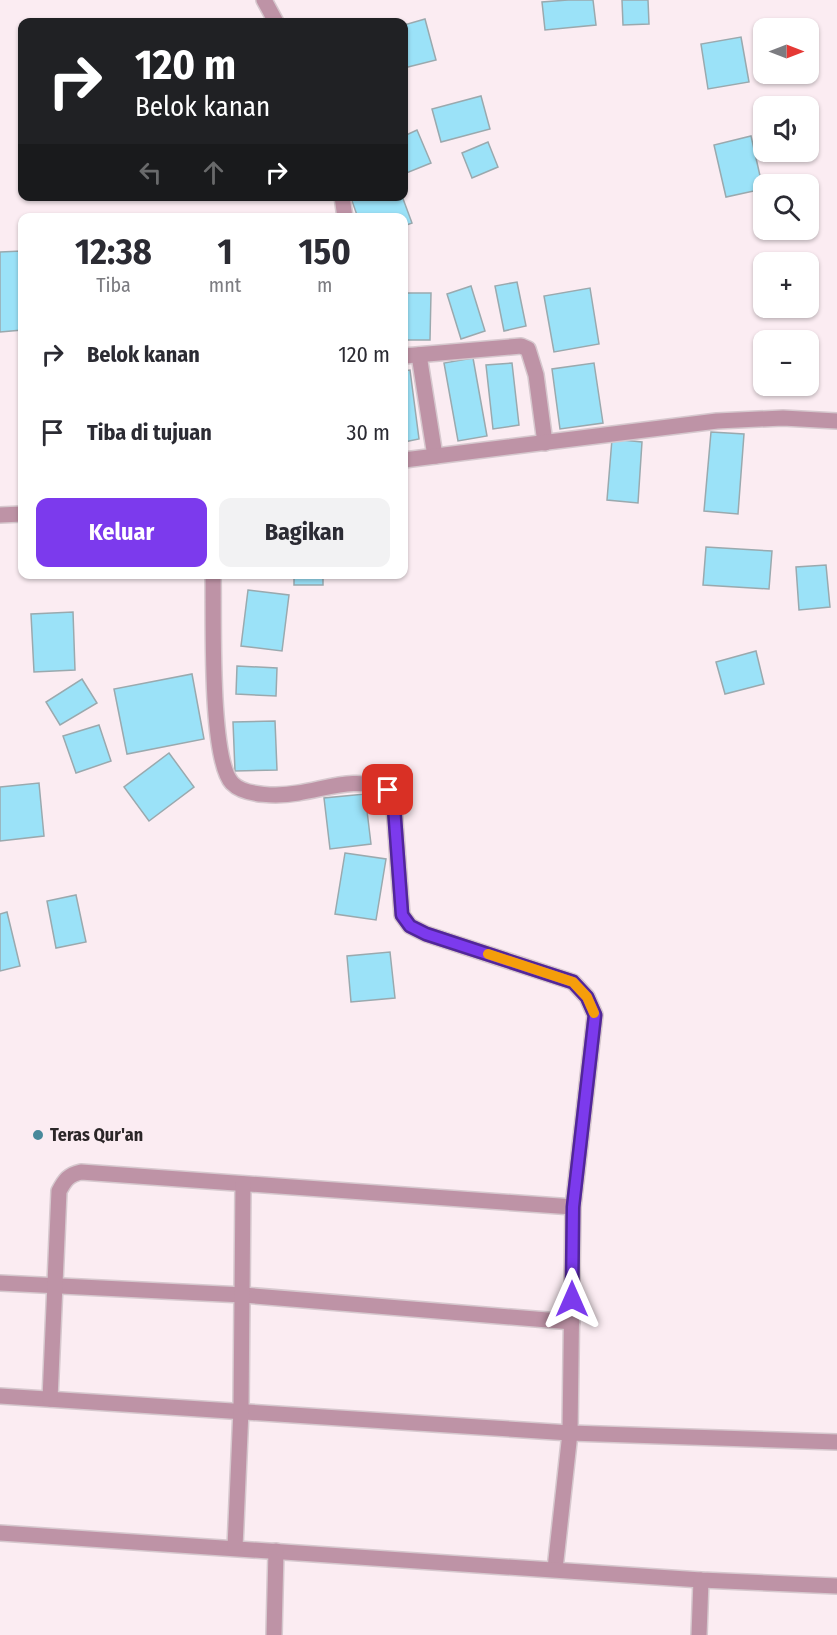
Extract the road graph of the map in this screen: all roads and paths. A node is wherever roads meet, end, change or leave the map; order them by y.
1 (264, 0) edge
2 (274, 18) edge
3 (419, 355) junction
4 (408, 356) edge
5 (837, 421) edge
6 (545, 443) junction
7 (435, 456) junction
8 (408, 459) edge
9 (18, 514) edge
10 (0, 515) edge
11 (213, 579) edge
12 (243, 1184) junction
13 (573, 1207) junction
14 (0, 1283) edge
15 (54, 1286) junction
16 (243, 1295) junction
17 (572, 1322) junction
18 (0, 1396) edge
19 (50, 1399) junction
20 (241, 1410) junction
21 (570, 1433) junction
22 (837, 1442) edge
23 (0, 1533) edge
24 (235, 1547) junction
25 (276, 1551) junction
26 (555, 1569) junction
27 (700, 1580) junction
28 (837, 1586) edge
29 (274, 1635) edge
30 (699, 1635) edge

1 - 2 street
3 - 4 street
3 - 6 street
3 - 7 street
5 - 6 street
6 - 7 street
7 - 8 street
9 - 10 street
11 - 13 street
12 - 13 street
12 - 15 street
12 - 16 street
13 - 17 street
14 - 15 street
15 - 16 street
15 - 19 street
16 - 17 street
16 - 20 street
17 - 21 street
18 - 19 street
19 - 20 street
20 - 21 street
20 - 24 street
21 - 22 street
21 - 26 street
23 - 24 street
24 - 25 street
25 - 26 street
25 - 29 street
26 - 27 street
27 - 28 street
27 - 30 street

